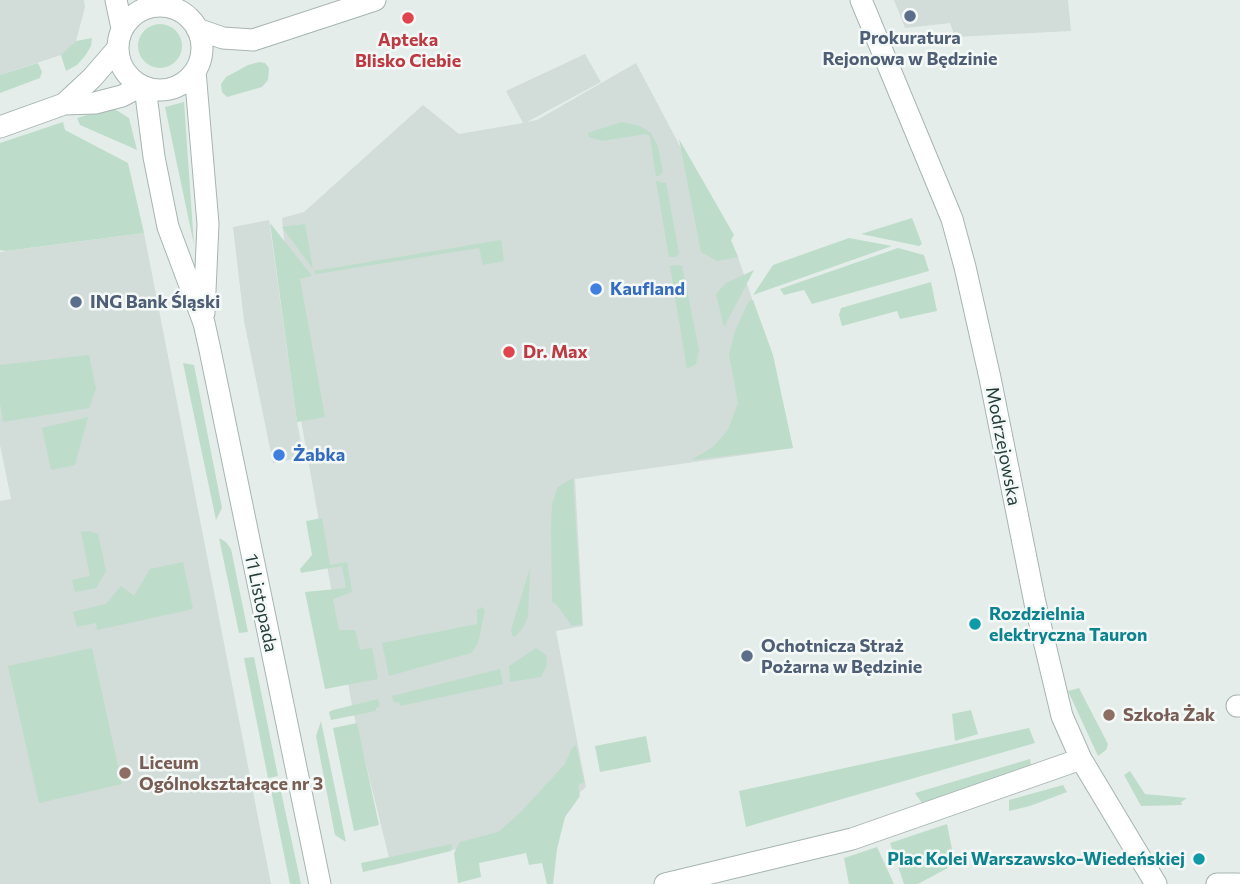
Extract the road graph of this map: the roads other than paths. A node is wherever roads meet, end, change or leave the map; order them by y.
1 (116, 0) edge
2 (375, 0) edge
3 (861, 0) edge
4 (189, 15) edge
5 (120, 38) junction
6 (195, 71) junction
7 (143, 86) junction
8 (64, 104) junction
9 (0, 127) edge
10 (204, 323) junction
11 (1081, 759) junction
12 (320, 884) edge
13 (665, 884) edge
14 (1156, 884) edge
15 (1217, 884) edge
16 (1237, 884) edge

1 - 5 street
2 - 4 street
3 - 11 street, Modrzejowska
4 - 5 street
4 - 6 street
5 - 7 street
5 - 8 street
6 - 7 street
6 - 10 street, 11 Listopada
7 - 8 street
7 - 10 street, 11 Listopada
8 - 9 street
10 - 12 street, 11 Listopada
11 - 13 street
11 - 14 street, Modrzejowska
15 - 16 street

